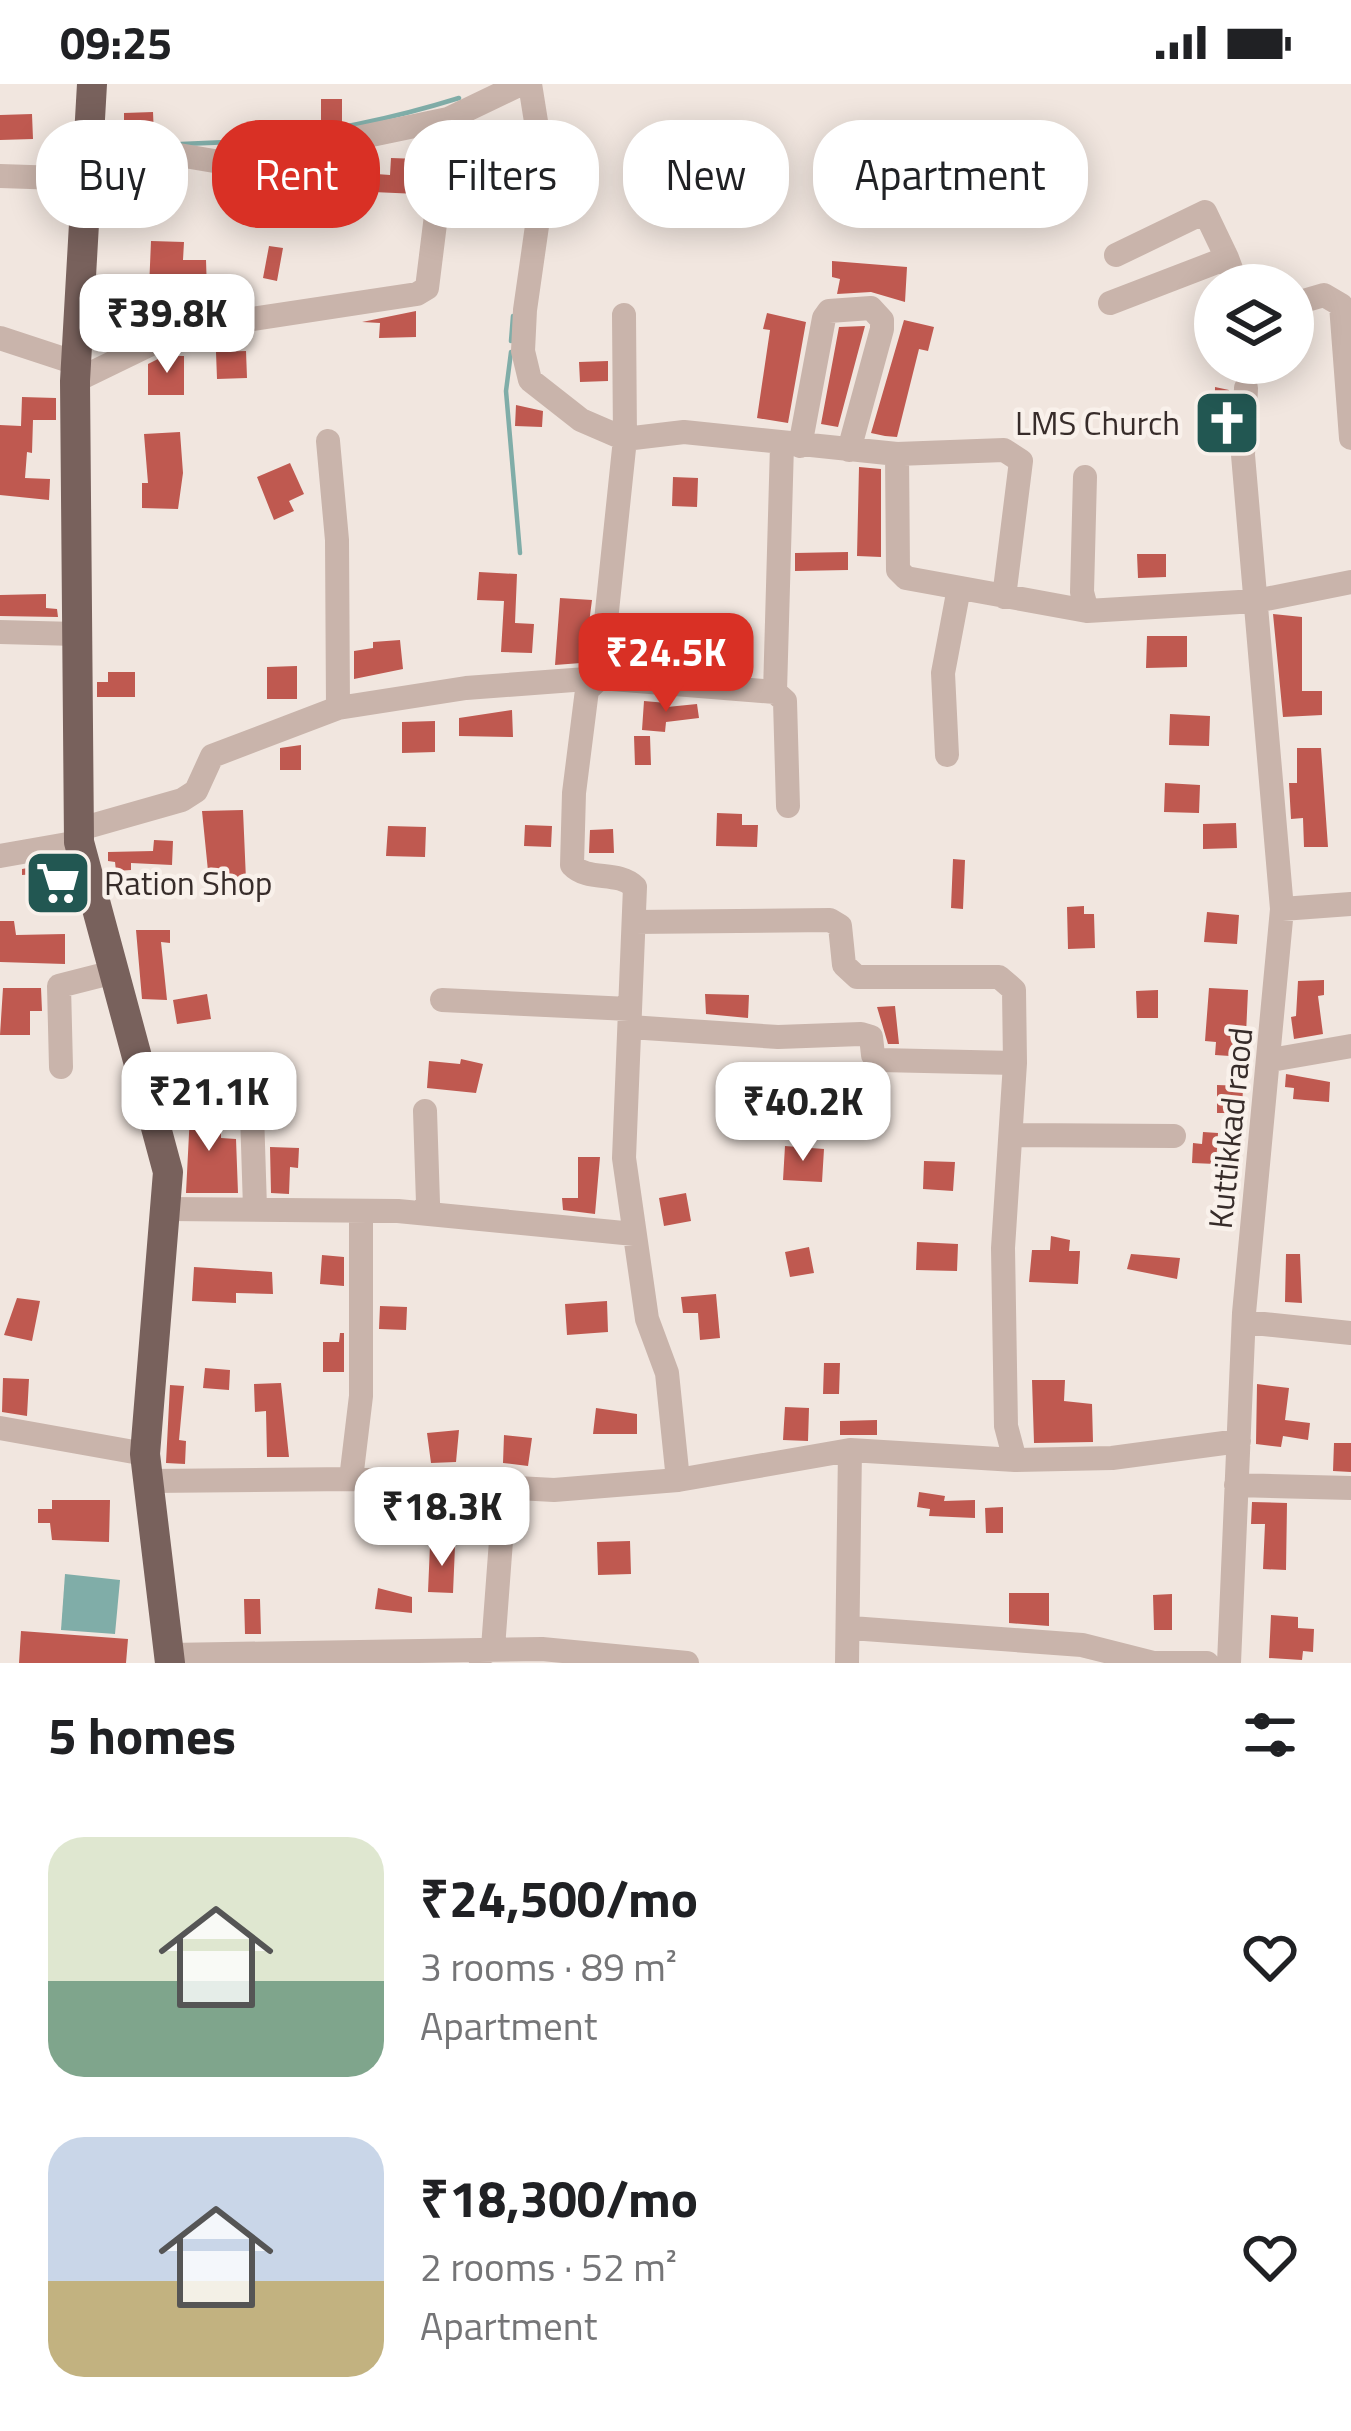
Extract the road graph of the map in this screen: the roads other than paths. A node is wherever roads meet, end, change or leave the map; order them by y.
1 (92, 84) edge
2 (521, 84) edge
3 (530, 84) edge
4 (448, 119) junction
5 (91, 120) edge
6 (188, 157) edge
7 (36, 173) edge
8 (0, 176) edge
9 (86, 228) edge
10 (1116, 255) dead end
11 (1227, 258) junction
12 (1229, 264) edge
13 (1314, 299) edge
14 (1109, 303) dead end
15 (624, 315) dead end
16 (0, 338) edge
17 (75, 372) junction
18 (1246, 388) dead end
19 (1351, 438) edge
20 (625, 439) junction
21 (328, 441) dead end
22 (791, 445) junction
23 (849, 450) junction
24 (897, 454) junction
25 (1085, 477) dead end
26 (1351, 582) edge
27 (959, 588) junction
28 (1004, 597) junction
29 (1256, 601) junction
30 (1088, 611) junction
31 (0, 632) edge
32 (76, 634) junction
33 (600, 678) junction
34 (775, 692) junction
35 (338, 708) junction
36 (947, 754) dead end
37 (788, 806) dead end
38 (80, 835) junction
39 (0, 856) edge
40 (1351, 904) edge
41 (1282, 910) junction
42 (634, 922) junction
43 (110, 973) junction
44 (442, 1000) dead end
45 (629, 1018) junction
46 (1351, 1046) edge
47 (1270, 1060) junction
48 (1015, 1063) junction
49 (61, 1066) dead end
50 (425, 1111) dead end
51 (252, 1113) dead end
52 (1013, 1135) junction
53 (1174, 1136) dead end
54 (255, 1208) junction
55 (168, 1209) junction
56 (361, 1212) junction
57 (422, 1213) junction
58 (634, 1234) junction
59 (1244, 1322) junction
60 (1351, 1333) edge
61 (0, 1428) edge
62 (1239, 1441) junction
63 (850, 1450) junction
64 (1015, 1460) junction
65 (148, 1468) junction
66 (352, 1479) junction
67 (679, 1480) junction
68 (1236, 1485) junction
69 (506, 1487) junction
70 (1351, 1488) edge
71 (851, 1628) junction
72 (493, 1648) junction
73 (542, 1656) edge
74 (169, 1659) edge
75 (468, 1663) edge
76 (686, 1663) edge
77 (847, 1663) edge
78 (1208, 1663) edge
79 (1229, 1663) edge

1 - 5 main road
2 - 4 street
3 - 20 street
4 - 6 street
4 - 17 street
7 - 8 street
9 - 17 main road
10 - 11 street
11 - 12 street
11 - 14 street
13 - 19 street
15 - 20 street
16 - 17 street
17 - 32 main road
18 - 29 street, Kuttikkad raod
20 - 22 street
20 - 33 street
21 - 35 street
22 - 23 street
22 - 23 street
22 - 34 street
23 - 24 street
24 - 27 street
24 - 28 street
25 - 30 street
26 - 29 street
27 - 28 street
27 - 36 street
28 - 30 street
29 - 30 street
29 - 41 street, Kuttikkad raod
31 - 32 street
32 - 38 main road
33 - 34 street
33 - 35 street
33 - 42 street
34 - 37 street
35 - 38 street
38 - 39 street
38 - 43 main road
40 - 41 street
41 - 47 street, Kuttikkad raod
42 - 45 street
42 - 48 street
43 - 49 street
43 - 55 main road
44 - 45 street
45 - 48 street
45 - 58 street
46 - 47 street
47 - 59 street, Kuttikkad raod
48 - 52 street
50 - 57 street
51 - 54 street
52 - 53 street
52 - 64 street
54 - 55 street
54 - 56 street
55 - 65 main road
56 - 57 street
56 - 66 street
57 - 58 street
58 - 67 street
59 - 60 street
59 - 62 street, Kuttikkad raod
61 - 65 street
62 - 64 street
62 - 68 street, Kuttikkad raod
63 - 64 street
63 - 67 street
63 - 71 street
65 - 66 street
65 - 74 main road
66 - 69 street
67 - 69 street
68 - 70 street
68 - 79 street, Kuttikkad raod
69 - 72 street
71 - 77 street
71 - 78 street
72 - 73 street
72 - 74 street
72 - 75 street
73 - 76 street

